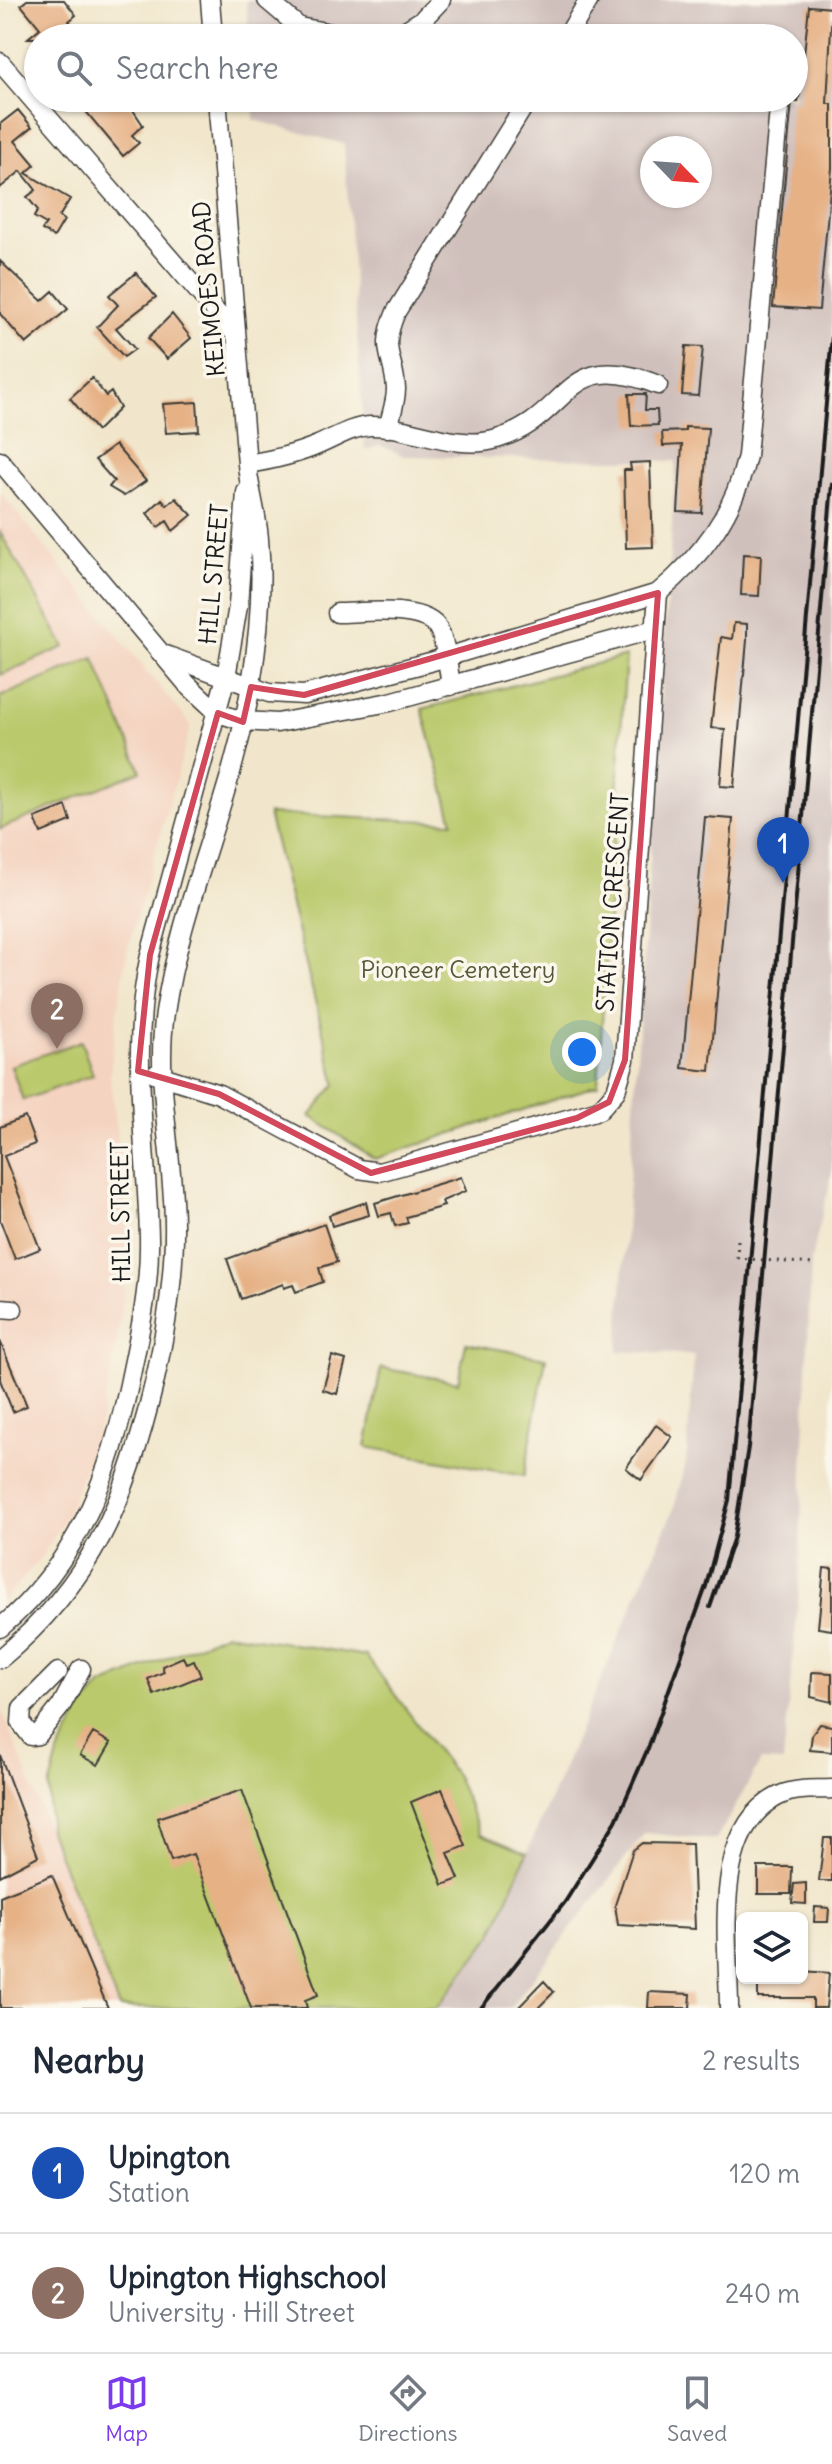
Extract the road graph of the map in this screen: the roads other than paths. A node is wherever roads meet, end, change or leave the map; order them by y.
1 (210, 0) edge
2 (267, 0) edge
3 (441, 0) edge
4 (589, 0) edge
5 (212, 24) edge
6 (295, 24) edge
7 (416, 24) edge
8 (574, 24) edge
9 (0, 62) edge
10 (24, 90) edge
11 (43, 112) edge
12 (218, 112) edge
13 (520, 112) edge
14 (779, 112) edge
15 (236, 335) junction
16 (658, 385) dead end
17 (388, 428) junction
18 (0, 461) edge
19 (248, 470) junction
20 (658, 593) junction
21 (337, 613) dead end
22 (655, 629) junction
23 (160, 653) junction
24 (446, 657) junction
25 (226, 677) junction
26 (451, 686) junction
27 (251, 687) junction
28 (218, 713) junction
29 (243, 721) junction
30 (138, 1071) junction
31 (165, 1075) junction
32 (0, 1628) edge
33 (0, 1659) edge
34 (81, 1669) dead end
35 (58, 1672) dead end
36 (832, 1789) edge
37 (729, 2008) edge

1 - 5 street
2 - 6 street
3 - 7 street
4 - 8 street
9 - 10 street
11 - 15 street
12 - 15 street, KEIMOES ROAD
13 - 17 street
14 - 20 street
15 - 19 street, KEIMOES ROAD
16 - 17 street
17 - 19 street
18 - 23 street
19 - 25 street, HILL STREET
19 - 27 street, HILL STREET
20 - 22 street, STATION CRESCENT
20 - 24 street
21 - 24 street
22 - 26 street
22 - 31 street, STATION CRESCENT
23 - 25 street
23 - 28 street
24 - 26 street
24 - 27 street
25 - 27 street
25 - 28 street, HILL STREET
26 - 29 street
27 - 29 street, HILL STREET
28 - 29 street
28 - 30 street, HILL STREET
29 - 31 street, HILL STREET
30 - 31 street, STATION CRESCENT
30 - 32 street, HILL STREET
31 - 33 street, HILL STREET
34 - 35 street
36 - 37 street

